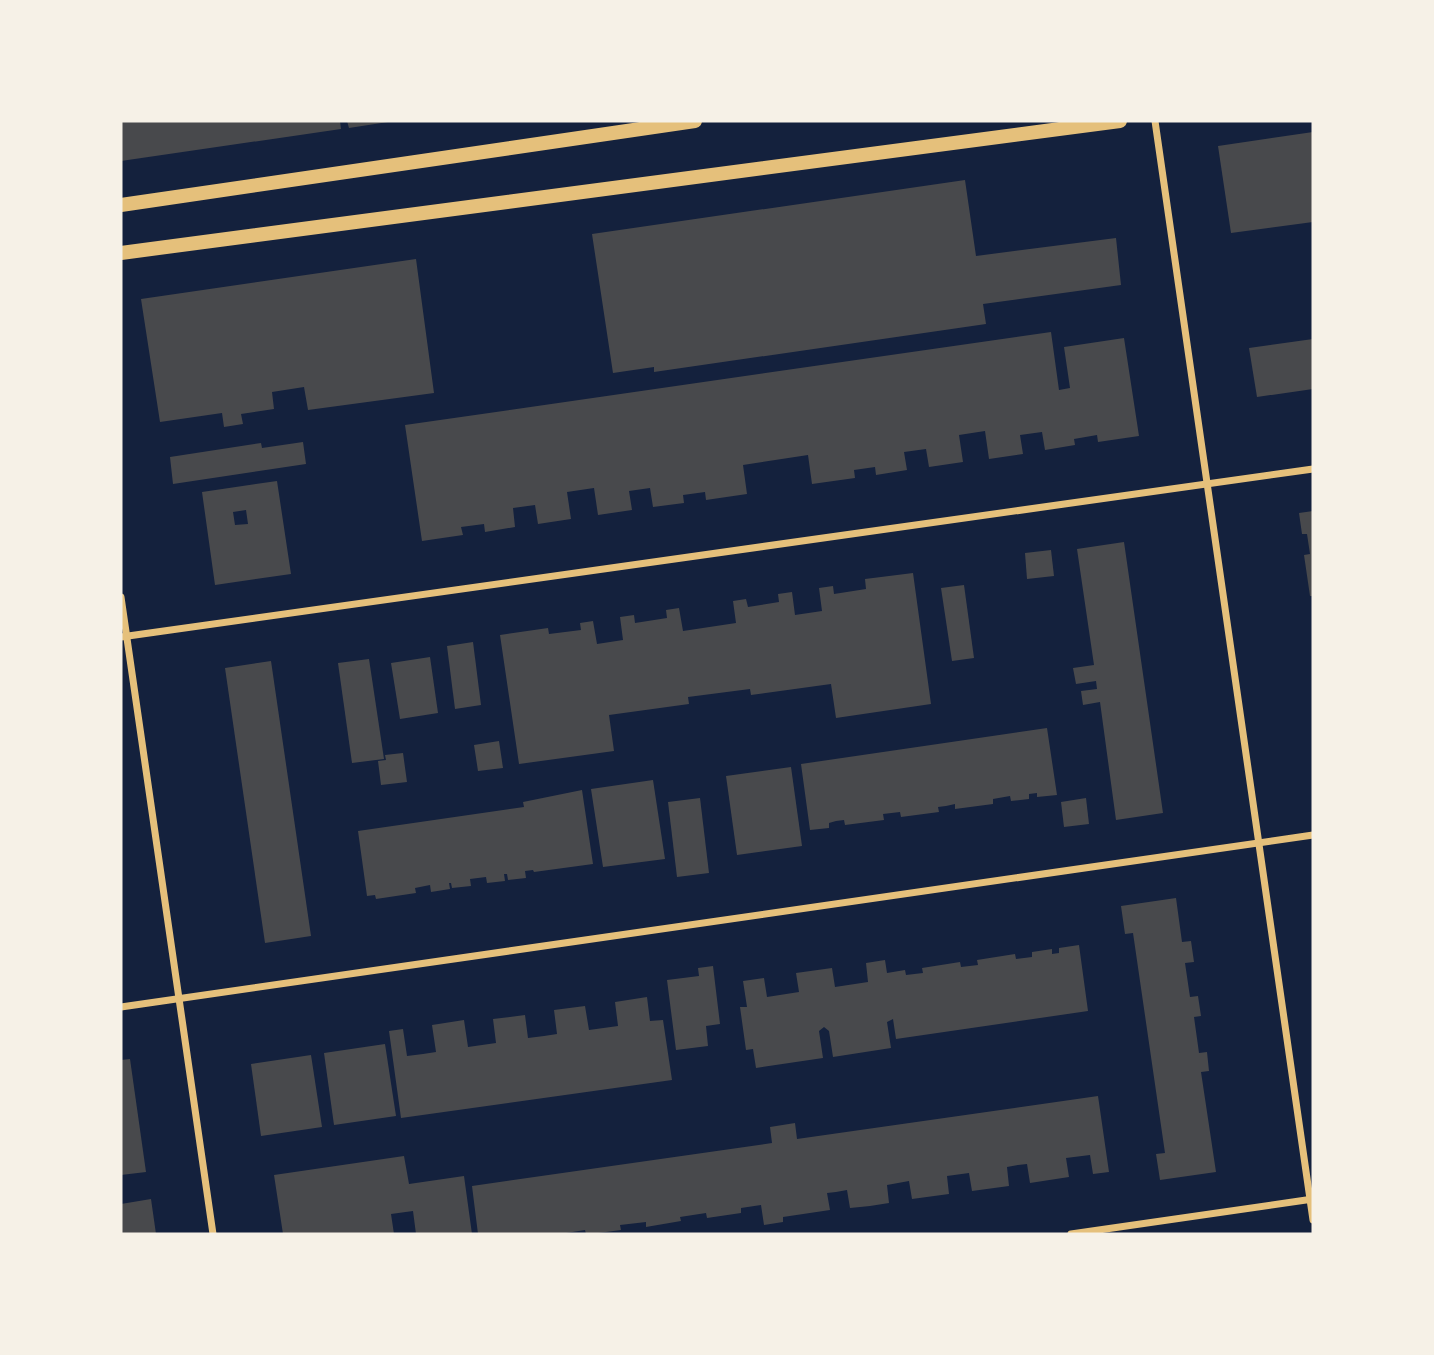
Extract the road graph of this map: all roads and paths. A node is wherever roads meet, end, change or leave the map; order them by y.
1 (695, 121) edge
2 (1120, 121) edge
3 (1155, 121) edge
4 (121, 205) edge
5 (121, 253) edge
6 (1313, 470) edge
7 (1207, 485) junction
8 (121, 597) edge
9 (124, 637) edge
10 (1313, 835) edge
11 (1259, 844) junction
12 (178, 997) junction
13 (121, 1007) edge
14 (1312, 1199) edge
15 (1313, 1220) edge
16 (213, 1234) edge
17 (1070, 1234) edge

1 - 4 main road
2 - 5 main road
3 - 7 street
6 - 7 street
7 - 9 street
7 - 11 street
8 - 9 street
9 - 12 street
10 - 11 street
11 - 12 street
11 - 14 street
12 - 13 street
12 - 16 street
14 - 15 street
14 - 17 street

